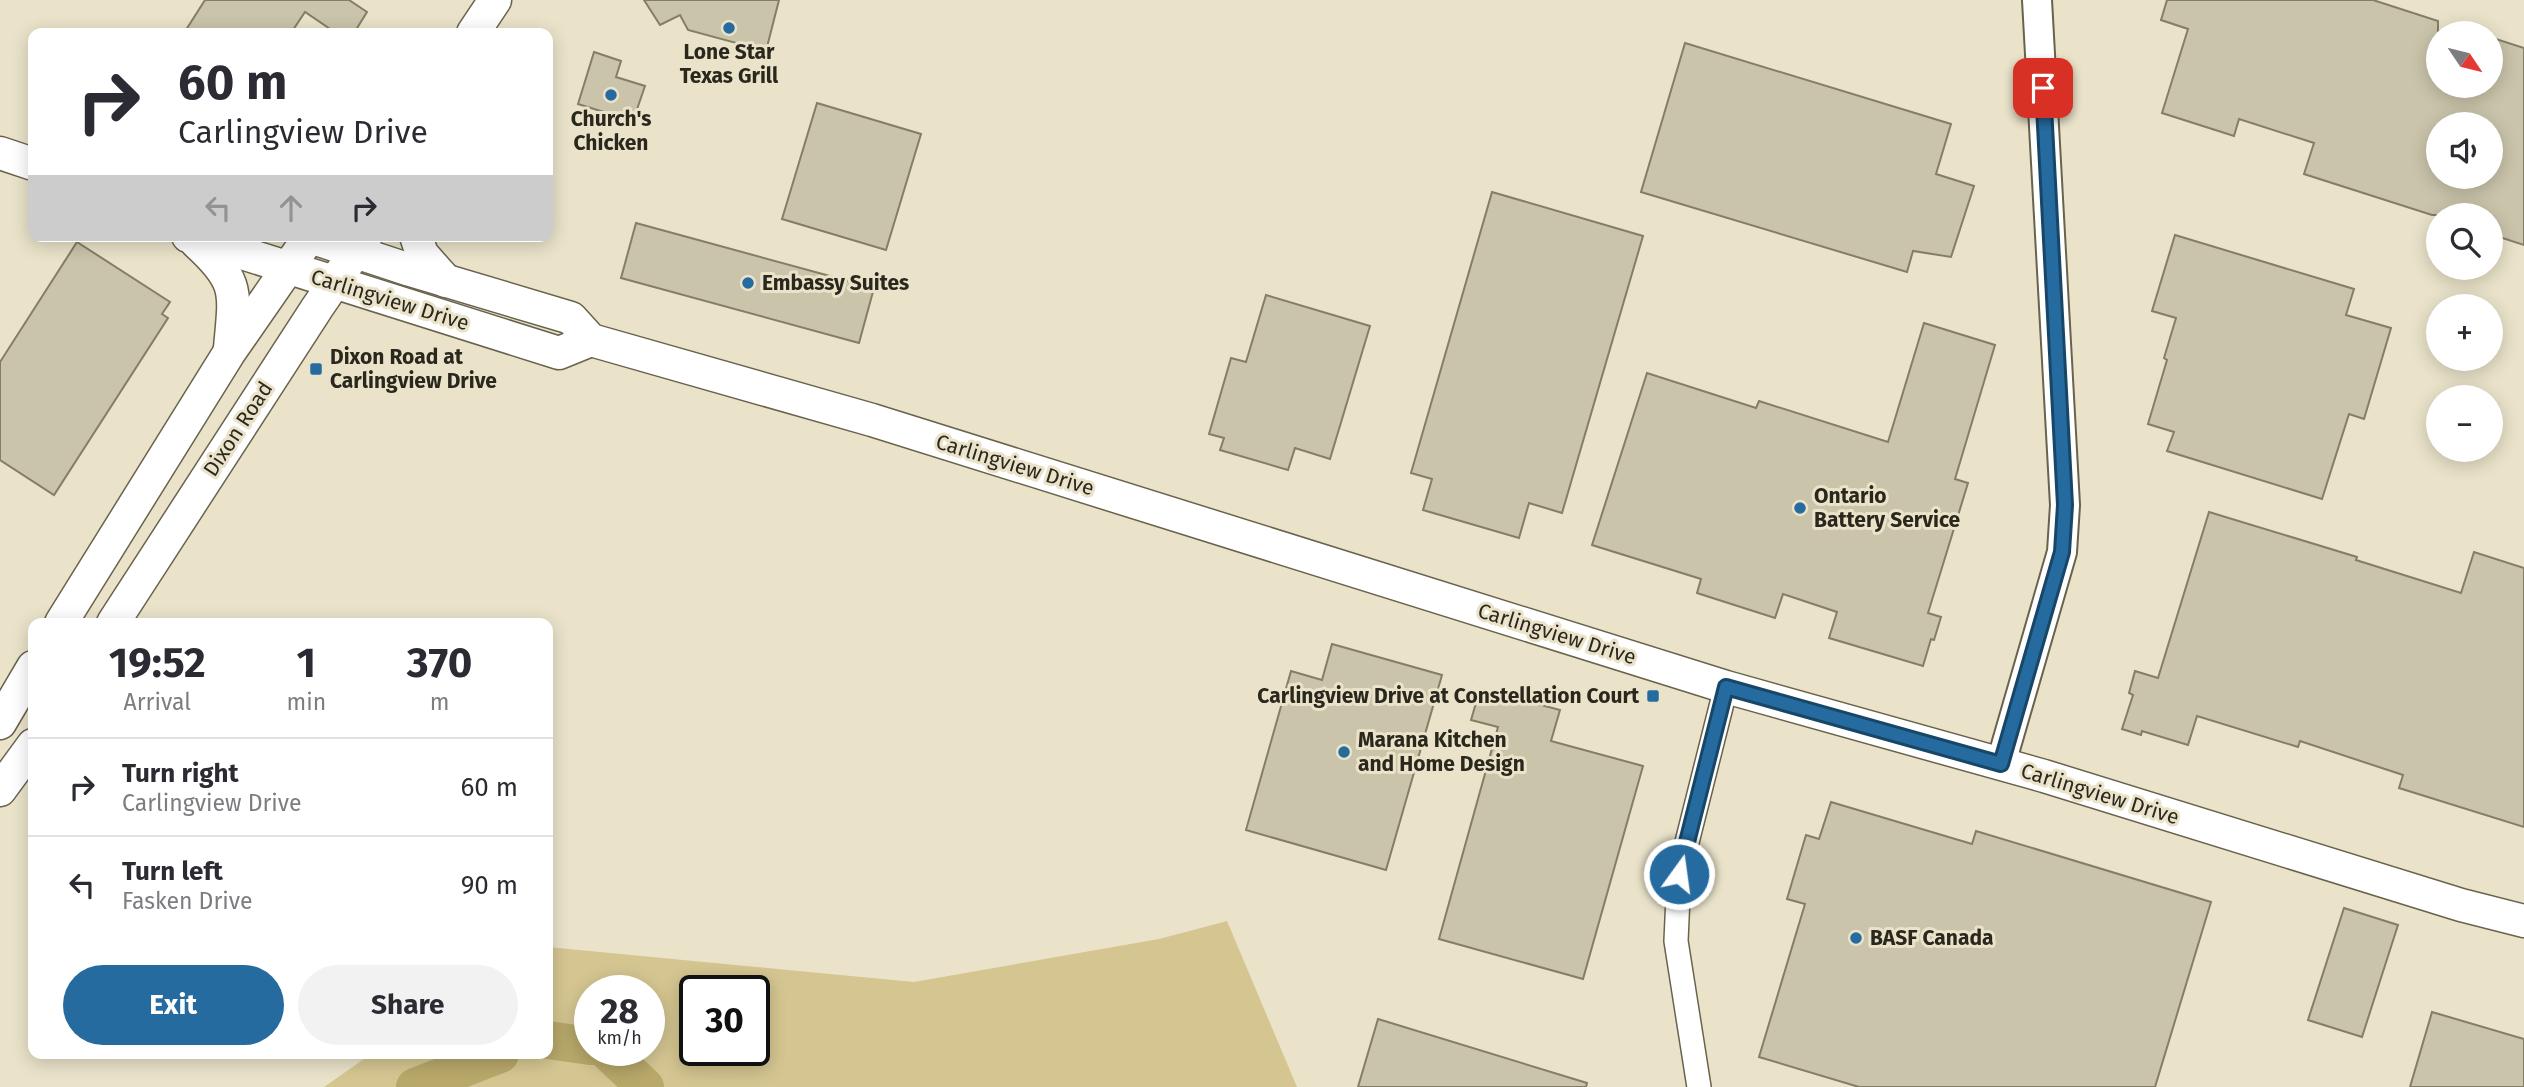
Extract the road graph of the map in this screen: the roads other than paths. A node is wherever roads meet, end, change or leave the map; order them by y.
1 (495, 0) edge
2 (2038, 0) edge
3 (476, 28) edge
4 (0, 153) edge
5 (28, 162) edge
6 (194, 242) edge
7 (205, 242) edge
8 (306, 242) edge
9 (418, 242) edge
10 (361, 244) edge
11 (289, 268) junction
12 (446, 281) junction
13 (335, 283) junction
14 (591, 341) junction
15 (229, 353) junction
16 (64, 618) edge
17 (116, 618) edge
18 (28, 675) edge
19 (1726, 687) junction
20 (0, 723) edge
21 (28, 752) edge
22 (2001, 764) junction
23 (0, 790) edge
24 (2524, 921) edge
25 (1699, 1087) edge

1 - 3 main road
2 - 22 street
4 - 5 main road
6 - 15 main road
7 - 11 main road, Carlingview Drive
8 - 11 main road
9 - 12 main road
10 - 12 main road, Carlingview Drive
10 - 13 main road, Dixon Road
11 - 13 main road, Carlingview Drive
11 - 15 main road
12 - 14 main road, Carlingview Drive
13 - 14 main road, Carlingview Drive
13 - 17 main road, Dixon Road
14 - 19 main road, Carlingview Drive
15 - 16 main road
18 - 20 main road
19 - 22 main road, Carlingview Drive
19 - 25 street
21 - 23 main road
22 - 24 main road, Carlingview Drive

